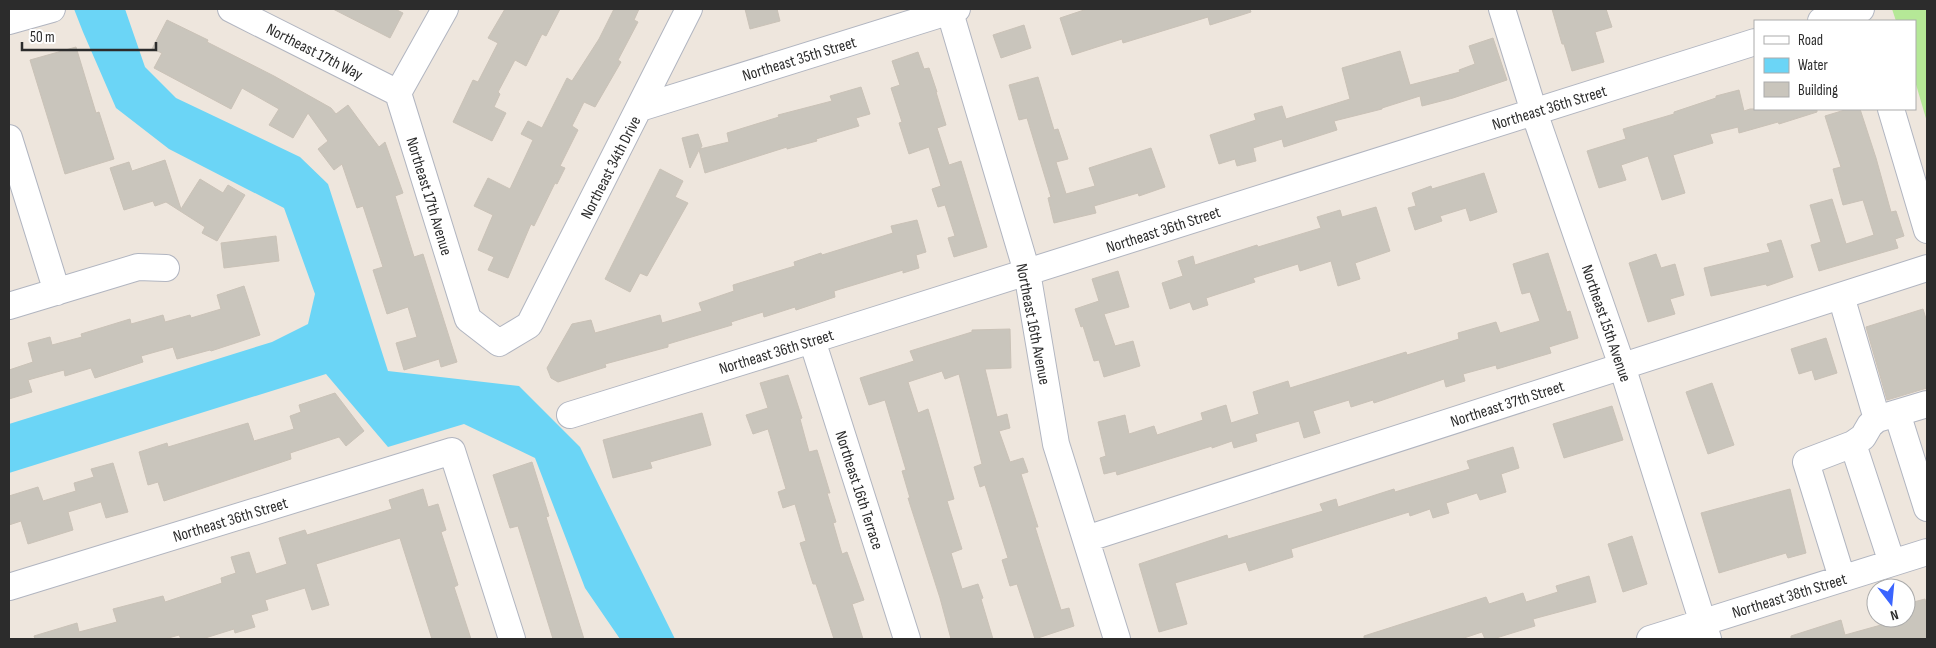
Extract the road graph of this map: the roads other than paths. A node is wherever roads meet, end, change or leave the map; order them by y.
1 (52, 9) edge
2 (231, 9) edge
3 (445, 9) edge
4 (689, 9) edge
5 (1502, 9) edge
6 (1861, 9) edge
7 (952, 10) edge
8 (1824, 20) edge
9 (9, 21) edge
10 (1754, 42) edge
11 (398, 93) junction
12 (640, 108) junction
13 (1891, 110) edge
14 (1534, 112) junction
15 (9, 138) edge
16 (1927, 230) edge
17 (166, 268) dead end
18 (1927, 268) edge
19 (1027, 272) junction
20 (57, 292) junction
21 (1841, 296) junction
22 (9, 306) edge
23 (529, 325) joint
24 (812, 340) junction
25 (1622, 366) junction
26 (1927, 404) edge
27 (570, 415) dead end
28 (1887, 416) junction
29 (1853, 444) junction
30 (1927, 508) edge
31 (1086, 539) junction
32 (1927, 552) edge
33 (1892, 563) junction
34 (1842, 578) junction
35 (9, 587) edge
36 (1706, 631) edge
37 (512, 639) edge
38 (908, 639) edge
39 (1117, 639) edge
40 (1650, 639) edge

1 - 9 street
2 - 11 street, Northeast 17th Way
3 - 11 street
4 - 12 street, Northeast 34th Drive
5 - 14 street, Northeast 15th Avenue
6 - 8 street
7 - 12 street, Northeast 35th Street
7 - 19 street, Northeast 16th Avenue
10 - 14 street, Northeast 36th Street
11 - 23 street, Northeast 17th Avenue
12 - 23 street, Northeast 34th Drive
13 - 16 street
14 - 19 street, Northeast 36th Street
14 - 25 street, Northeast 15th Avenue
15 - 20 street
17 - 20 street
18 - 21 street, Northeast 37th Street
19 - 24 street, Northeast 36th Street
19 - 31 street, Northeast 16th Avenue
20 - 22 street
21 - 25 street, Northeast 37th Street
21 - 28 street
24 - 27 street, Northeast 36th Street
24 - 38 street, Northeast 16th Terrace
25 - 31 street, Northeast 37th Street
25 - 36 street, Northeast 15th Avenue
26 - 28 street
28 - 29 street
28 - 30 street
29 - 33 street
29 - 34 street
31 - 39 street, Northeast 16th Avenue
32 - 33 street, Northeast 38th Street
33 - 34 street, Northeast 38th Street
34 - 36 street, Northeast 38th Street
35 - 37 street, Northeast 36th Street
36 - 40 street, Northeast 38th Street

